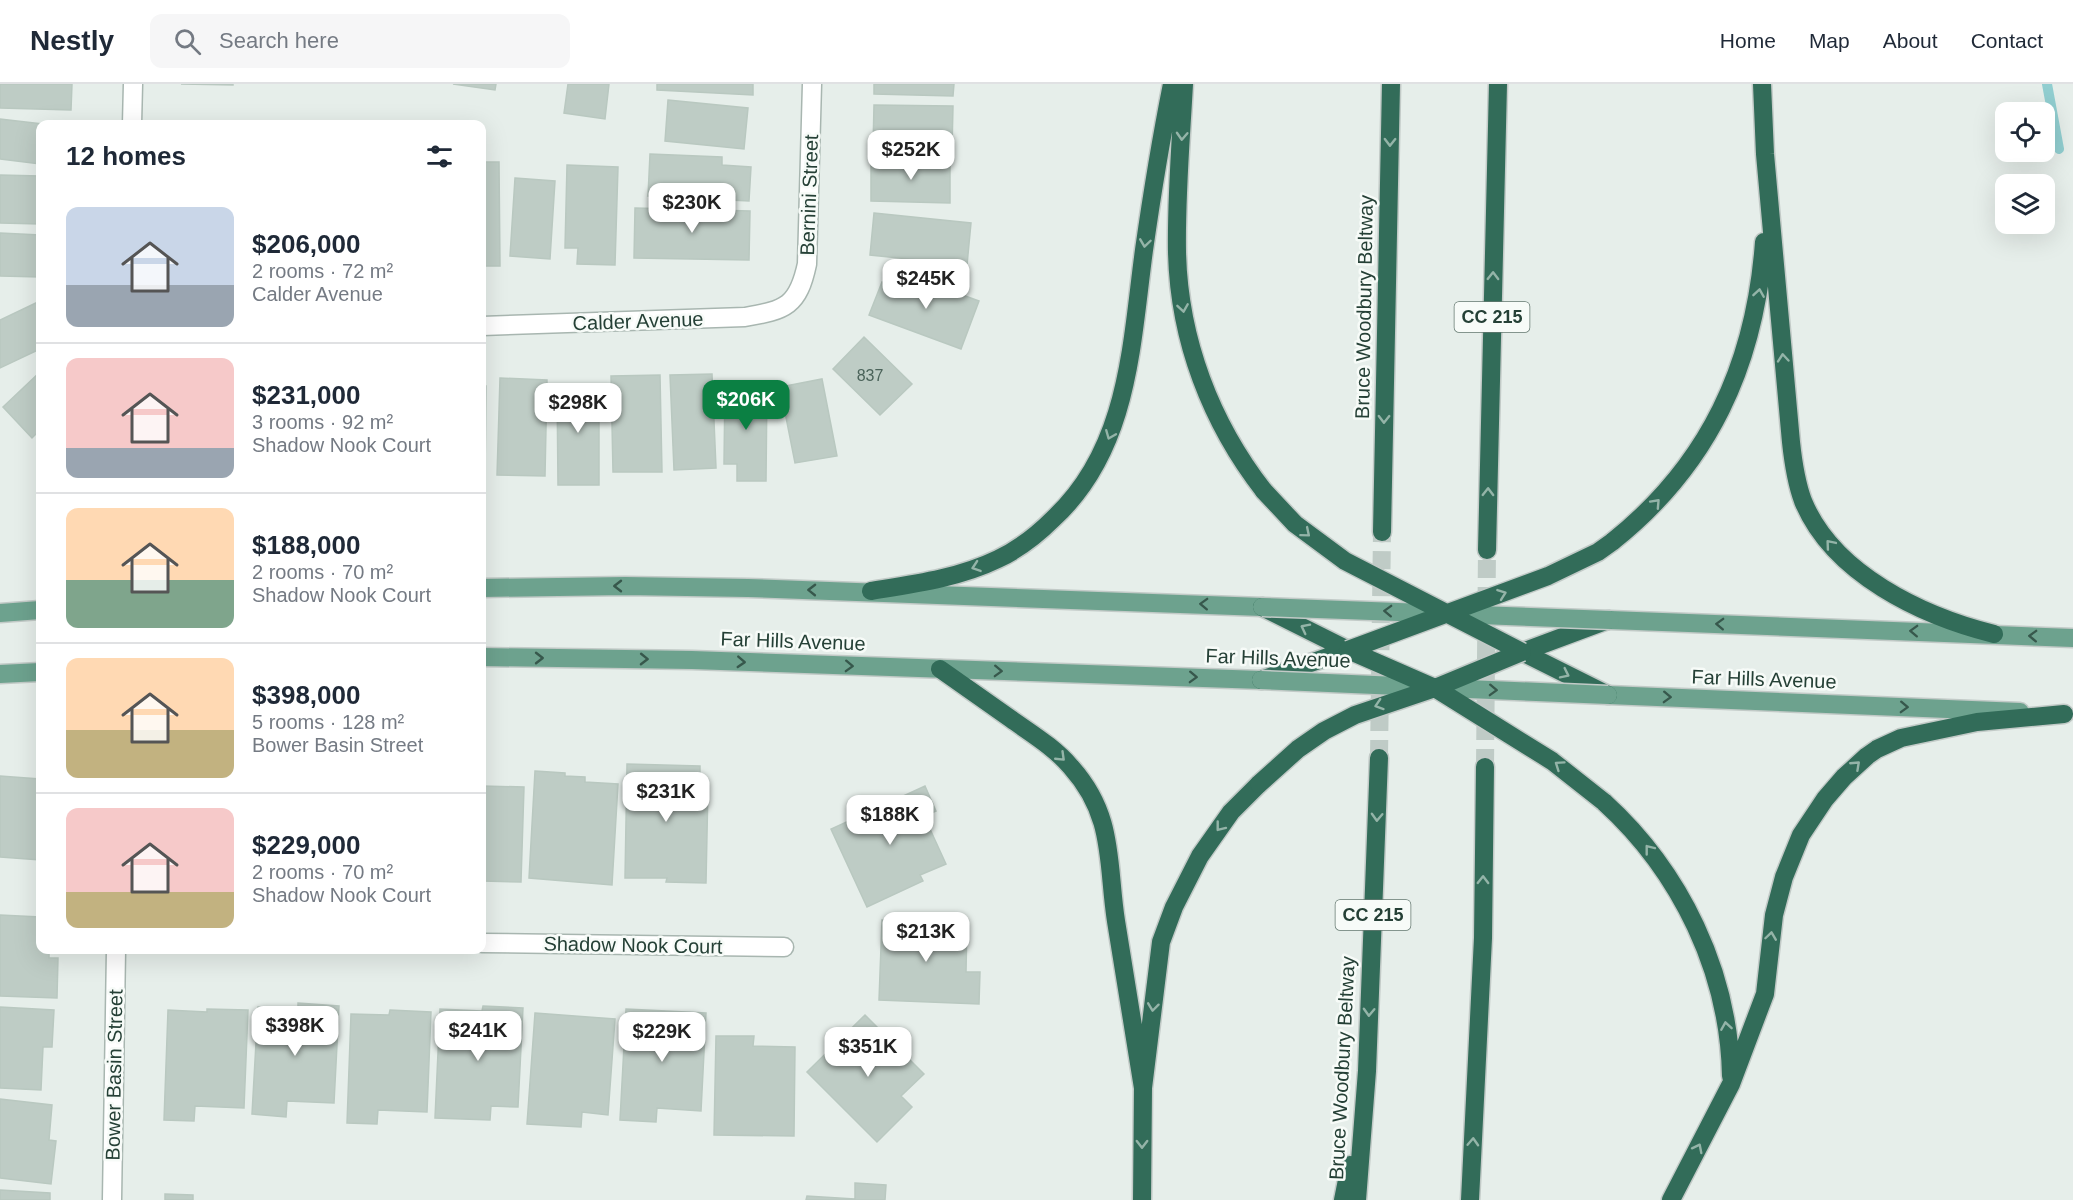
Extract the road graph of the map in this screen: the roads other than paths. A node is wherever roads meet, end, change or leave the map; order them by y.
1 (133, 84) edge
2 (812, 84) edge
3 (1172, 84) edge
4 (1184, 84) edge
5 (1391, 84) edge
6 (1498, 84) edge
7 (1762, 84) edge
8 (132, 120) edge
9 (1765, 154) junction
10 (792, 302) joint
11 (486, 326) edge
12 (1382, 532) tunnel mouth
13 (1487, 550) tunnel mouth
14 (486, 588) edge
15 (871, 591) junction
16 (1262, 607) junction
17 (36, 610) edge
18 (0, 613) edge
19 (1447, 614) junction
20 (1610, 620) junction
21 (1994, 634) junction
22 (2073, 638) edge
23 (1348, 650) junction
24 (1522, 652) junction
25 (486, 657) edge
26 (940, 669) junction
27 (36, 672) edge
28 (0, 674) edge
29 (1261, 680) junction
30 (1435, 688) junction
31 (1608, 695) junction
32 (2068, 714) edge
33 (1379, 759) tunnel mouth
34 (1485, 767) tunnel mouth
35 (486, 943) edge
36 (784, 947) dead end
37 (116, 954) edge
38 (1367, 1071) junction
39 (1731, 1084) junction
40 (1143, 1088) junction
41 (112, 1200) edge
42 (1142, 1200) edge
43 (1343, 1200) edge
44 (1357, 1200) edge
45 (1470, 1200) edge
46 (1671, 1200) edge

1 - 8 street
2 - 10 street, Bernini Street
3 -> 15 highway
4 -> 19 highway, bridge
5 -> 12 highway, Bruce Woodbury Beltway
13 -> 6 highway, CC 215
7 - 9 highway
19 -> 9 highway, bridge
21 -> 9 highway
10 - 11 street, Calder Avenue
15 -> 14 main road
16 -> 15 main road
19 -> 16 main road, bridge
23 -> 16 highway, bridge
17 - 18 main road
19 - 20 main road, bridge
19 - 23 highway, bridge
19 - 24 highway, bridge
21 -> 20 main road
20 - 24 highway, bridge
22 -> 21 main road
23 - 29 highway, bridge
23 - 30 highway, bridge
24 - 30 highway, bridge
24 -> 31 highway, bridge
25 -> 26 main road, Far Hills Avenue
26 -> 29 main road, Far Hills Avenue
26 -> 40 highway
27 - 28 main road
29 - 30 main road, Far Hills Avenue, bridge
30 -> 31 main road, Far Hills Avenue, bridge
39 -> 30 highway, bridge
30 -> 40 highway, bridge
31 -> 32 main road, Far Hills Avenue
39 -> 32 highway
33 -> 38 highway, Bruce Woodbury Beltway / CC 215
45 -> 34 highway
35 - 36 street, Shadow Nook Court
37 - 41 street, Bower Basin Street
38 - 43 highway
38 - 44 highway, Bruce Woodbury Beltway / CC 215
46 -> 39 highway
40 -> 42 highway

